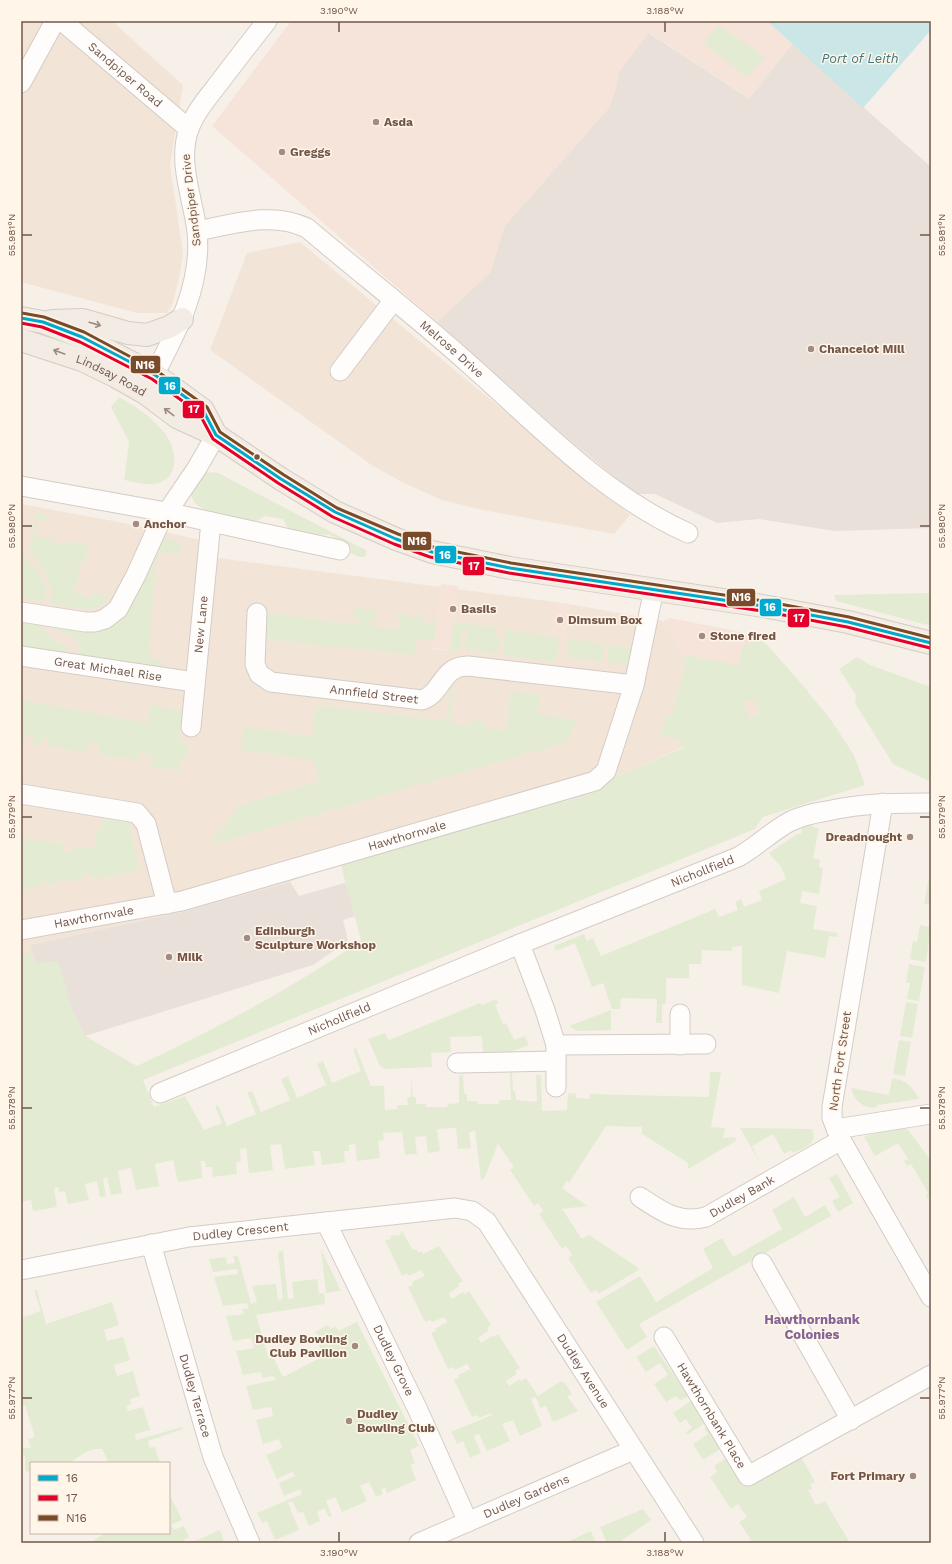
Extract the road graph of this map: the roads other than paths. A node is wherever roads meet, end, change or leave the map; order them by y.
1 (55, 21) edge
2 (62, 21) edge
3 (267, 21) edge
4 (21, 83) edge
5 (189, 129) junction
6 (197, 231) junction
7 (393, 301) junction
8 (21, 318) edge
9 (182, 319) junction
10 (43, 322) junction
11 (21, 340) edge
12 (340, 371) dead end
13 (150, 384) junction
14 (216, 436) junction
15 (21, 486) edge
16 (166, 512) junction
17 (211, 522) junction
18 (688, 533) dead end
19 (340, 550) dead end
20 (654, 589) junction
21 (21, 612) edge
22 (257, 614) dead end
23 (931, 643) edge
24 (21, 656) edge
25 (194, 682) junction
26 (634, 685) junction
27 (191, 727) dead end
28 (21, 794) edge
29 (883, 802) junction
30 (931, 803) edge
31 (167, 904) junction
32 (21, 930) edge
33 (520, 944) junction
34 (680, 1014) dead end
35 (680, 1044) junction
36 (706, 1044) dead end
37 (556, 1053) junction
38 (457, 1063) dead end
39 (556, 1087) dead end
40 (160, 1093) dead end
41 (931, 1114) edge
42 (839, 1134) junction
43 (640, 1198) dead end
44 (463, 1208) joint
45 (326, 1222) junction
46 (151, 1244) junction
47 (762, 1263) dead end
48 (21, 1270) edge
49 (931, 1297) edge
50 (664, 1337) dead end
51 (931, 1375) edge
52 (851, 1420) junction
53 (633, 1450) junction
54 (468, 1522) junction
55 (250, 1543) edge
56 (419, 1543) edge
57 (694, 1543) edge

1 - 4 street
2 - 5 street, Sandpiper Road
3 - 5 street, Sandpiper Drive
5 - 6 street, Sandpiper Drive
6 - 7 street, Melrose Drive
6 - 9 street, Sandpiper Drive
7 - 12 street
7 - 18 street, Melrose Drive
8 - 10 main road, Lindsay Road
10 -> 9 main road
9 - 13 street, Sandpiper Drive
10 - 13 main road, Lindsay Road
13 -> 11 main road, Lindsay Road
13 - 14 main road, Lindsay Road
14 - 16 street
14 - 20 main road, Lindsay Road
15 - 16 street
16 - 17 street
16 - 21 street
17 - 19 street
17 - 25 street, New Lane
20 - 23 main road, Lindsay Road
20 - 26 street, Hawthornvale
22 - 26 street, Annfield Street
24 - 25 street, Great Michael Rise
25 - 27 street, New Lane
26 - 31 street, Hawthornvale
28 - 31 street
29 - 30 street
29 - 33 street, Nichollfield
29 - 42 street, North Fort Street
31 - 32 street, Hawthornvale
33 - 37 street
33 - 40 street, Nichollfield
34 - 35 street
35 - 36 street
35 - 37 street
37 - 38 street
37 - 39 street
41 - 42 street
42 - 43 street, Dudley Bank
42 - 49 street, North Fort Street
44 - 45 street, Dudley Crescent
44 - 53 street, Dudley Avenue
45 - 46 street, Dudley Crescent
45 - 54 street, Dudley Grove
46 - 48 street, Dudley Crescent
46 - 55 street, Dudley Terrace
47 - 52 street
50 - 52 street, Hawthornbank Place
51 - 52 street, Hawthornbank Place
53 - 54 street, Dudley Gardens
53 - 57 street, Dudley Avenue
54 - 56 street, Dudley Gardens

